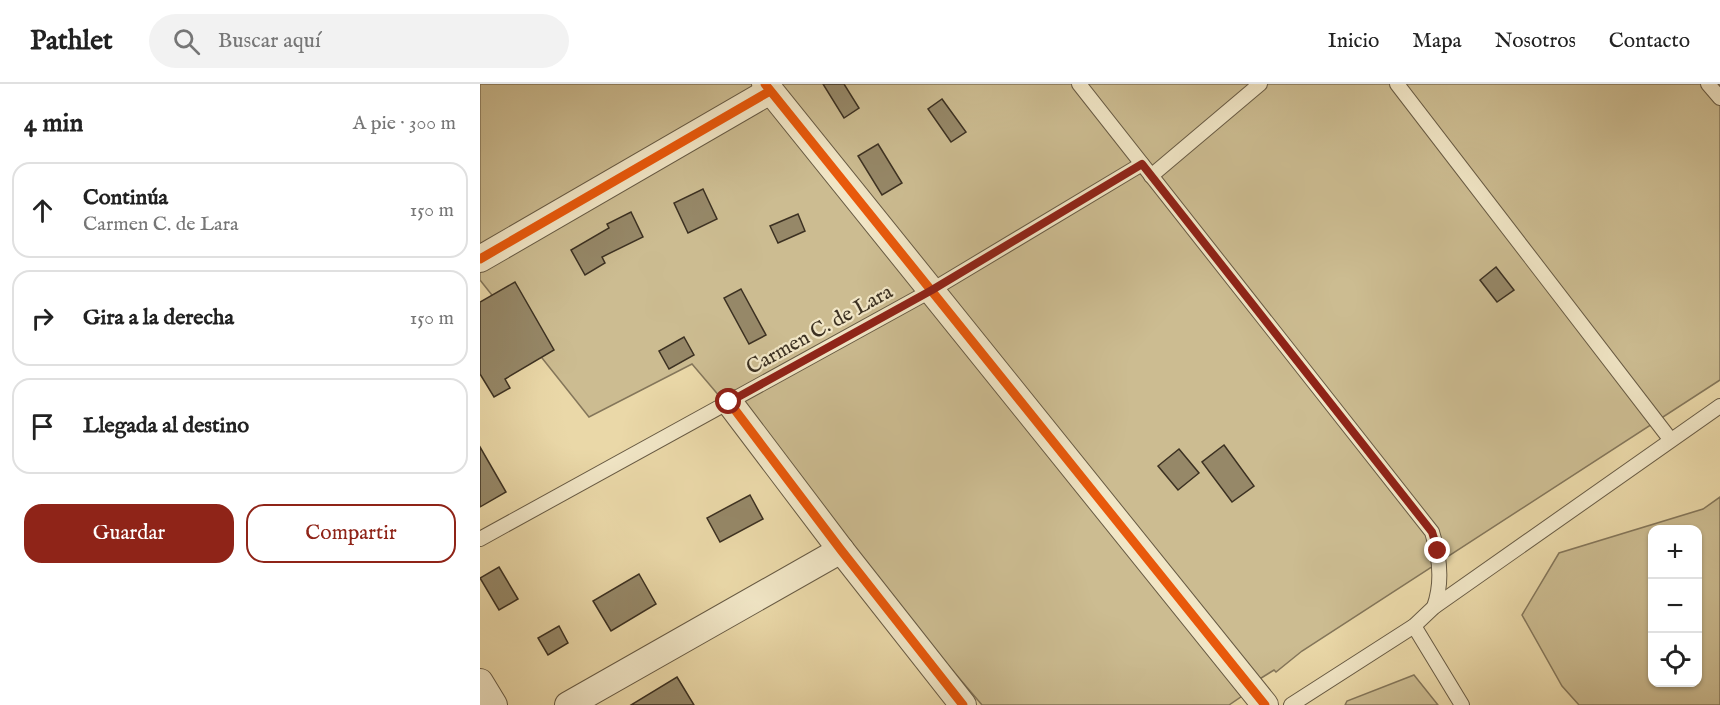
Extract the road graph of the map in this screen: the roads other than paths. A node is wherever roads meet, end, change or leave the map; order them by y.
1 (1079, 84) edge
2 (1260, 84) edge
3 (1397, 84) edge
4 (1708, 84) edge
5 (768, 87) edge
6 (1720, 98) edge
7 (1142, 164) junction
8 (1151, 176) junction
9 (480, 259) edge
10 (932, 290) junction
11 (729, 402) junction
12 (1720, 406) edge
13 (1670, 439) junction
14 (480, 539) edge
15 (841, 550) junction
16 (1434, 607) junction
17 (1414, 626) junction
18 (480, 682) edge
19 (494, 705) edge
20 (568, 705) edge
21 (963, 705) edge
22 (1265, 705) edge
23 (1291, 705) edge
24 (1462, 705) edge

1 - 7 lane
2 - 8 lane
3 - 13 lane
4 - 6 lane
5 - 9 street
5 - 10 street
7 - 8 lane
7 - 10 lane, Carmen C. de Lara
8 - 16 lane
10 - 11 lane, Carmen C. de Lara
10 - 22 street
11 - 14 lane, Carmen C. de Lara
11 - 15 street
12 - 13 lane
13 - 16 lane
15 - 20 street
15 - 21 street
16 - 17 lane
17 - 23 lane
17 - 24 lane
18 - 19 street

